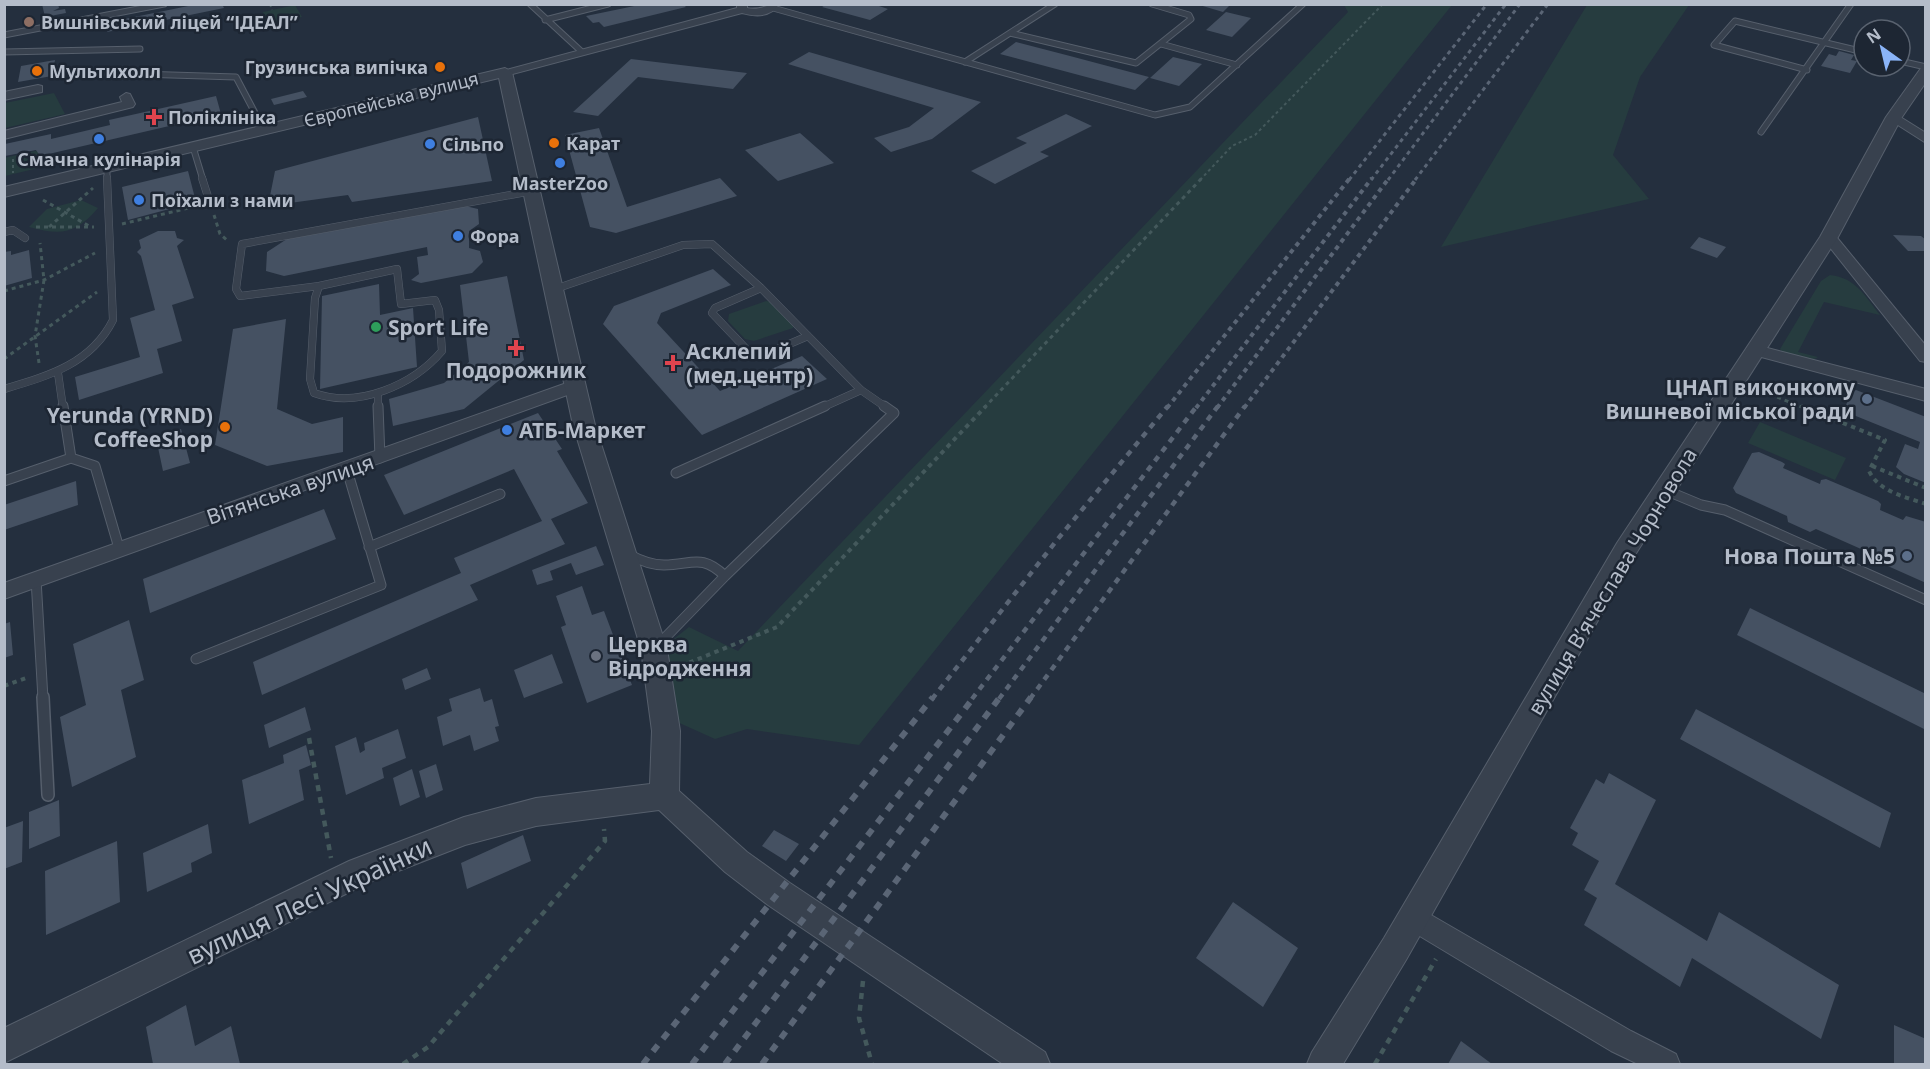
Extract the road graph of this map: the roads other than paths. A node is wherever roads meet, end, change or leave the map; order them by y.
1 (164, 4) edge
2 (530, 4) edge
3 (608, 4) edge
4 (1055, 4) edge
5 (1152, 4) edge
6 (1303, 4) edge
7 (1851, 4) edge
8 (773, 6) edge
9 (742, 7) edge
10 (545, 20) junction
11 (1010, 33) junction
12 (4, 35) edge
13 (1827, 42) junction
14 (1161, 44) junction
15 (140, 49) dead end
16 (1852, 49) edge
17 (582, 51) junction
18 (4, 52) edge
19 (965, 62) junction
20 (1237, 66) junction
21 (1926, 69) edge
22 (1807, 70) junction
23 (505, 72) junction
24 (107, 74) dead end
25 (38, 89) dead end
26 (4, 96) edge
27 (126, 97) dead end
28 (1894, 117) junction
29 (264, 130) junction
30 (1761, 132) dead end
31 (4, 135) edge
32 (1926, 139) edge
33 (193, 147) junction
34 (107, 168) junction
35 (532, 190) junction
36 (4, 192) edge
37 (210, 203) road end
38 (4, 232) edge
39 (1829, 237) junction
40 (26, 238) dead end
41 (319, 286) junction
42 (761, 288) junction
43 (555, 289) junction
44 (808, 336) junction
45 (1756, 350) junction
46 (1926, 357) edge
47 (58, 373) junction
48 (575, 386) junction
49 (4, 389) edge
50 (861, 390) junction
51 (378, 393) junction
52 (1926, 395) edge
53 (71, 458) junction
54 (380, 458) junction
55 (347, 470) junction
56 (676, 473) dead end
57 (4, 481) edge
58 (1665, 490) junction
59 (500, 495) dead end
60 (369, 547) junction
61 (119, 548) junction
62 (623, 550) junction
63 (725, 576) junction
64 (36, 579) junction
65 (4, 591) edge
66 (1926, 600) edge
67 (654, 649) junction
68 (196, 659) dead end
69 (48, 795) dead end
70 (664, 796) junction
71 (1412, 917) junction
72 (4, 1046) edge
73 (1033, 1065) edge
74 (1324, 1065) edge
75 (1666, 1065) edge

1 - 12 lane
2 - 10 lane
3 - 10 lane
4 - 11 lane
5 - 14 lane
6 - 20 lane
7 - 13 lane
8 - 9 street, Європейська вулиця
8 - 19 lane
9 - 17 street, Європейська вулиця
10 - 17 lane
11 - 14 lane
11 - 19 lane
13 - 16 lane
13 - 22 lane
13 - 22 lane
14 - 20 lane
15 - 18 lane
17 - 23 street, Європейська вулиця
19 - 20 lane
21 - 28 street, вулиця Вʼячеслава Чорновола
22 - 30 lane
23 - 29 street, Європейська вулиця
23 - 35 street
24 - 29 lane
25 - 26 street
27 - 31 street
28 - 32 street
28 - 39 street, вулиця Вʼячеслава Чорновола
29 - 33 street, Європейська вулиця
33 - 34 street, Європейська вулиця
33 - 37 lane
34 - 36 street, Європейська вулиця
34 - 47 lane
35 - 41 lane
35 - 43 street
38 - 40 lane
39 - 45 street, вулиця Вʼячеслава Чорновола
39 - 46 street
41 - 51 lane
41 - 51 lane
42 - 43 lane
42 - 44 lane
42 - 44 lane
43 - 48 street
44 - 50 lane
45 - 52 street
45 - 58 street, вулиця Вʼячеслава Чорновола
47 - 49 lane
47 - 53 lane
48 - 54 street, Вітянська вулиця
48 - 62 street
50 - 56 lane
50 - 63 lane
51 - 54 lane
53 - 57 lane
53 - 61 lane
54 - 55 street, Вітянська вулиця
55 - 60 lane
55 - 61 street, Вітянська вулиця
58 - 66 lane
58 - 71 street, вулиця Вʼячеслава Чорновола
59 - 60 lane
60 - 68 lane
61 - 64 street, Вітянська вулиця
62 - 63 lane
62 - 67 street
63 - 67 lane
64 - 65 street, Вітянська вулиця
64 - 69 lane
67 - 70 street
70 - 72 street, вулиця Лесі Українки
70 - 73 street
71 - 74 street, вулиця Вʼячеслава Чорновола
71 - 75 street

